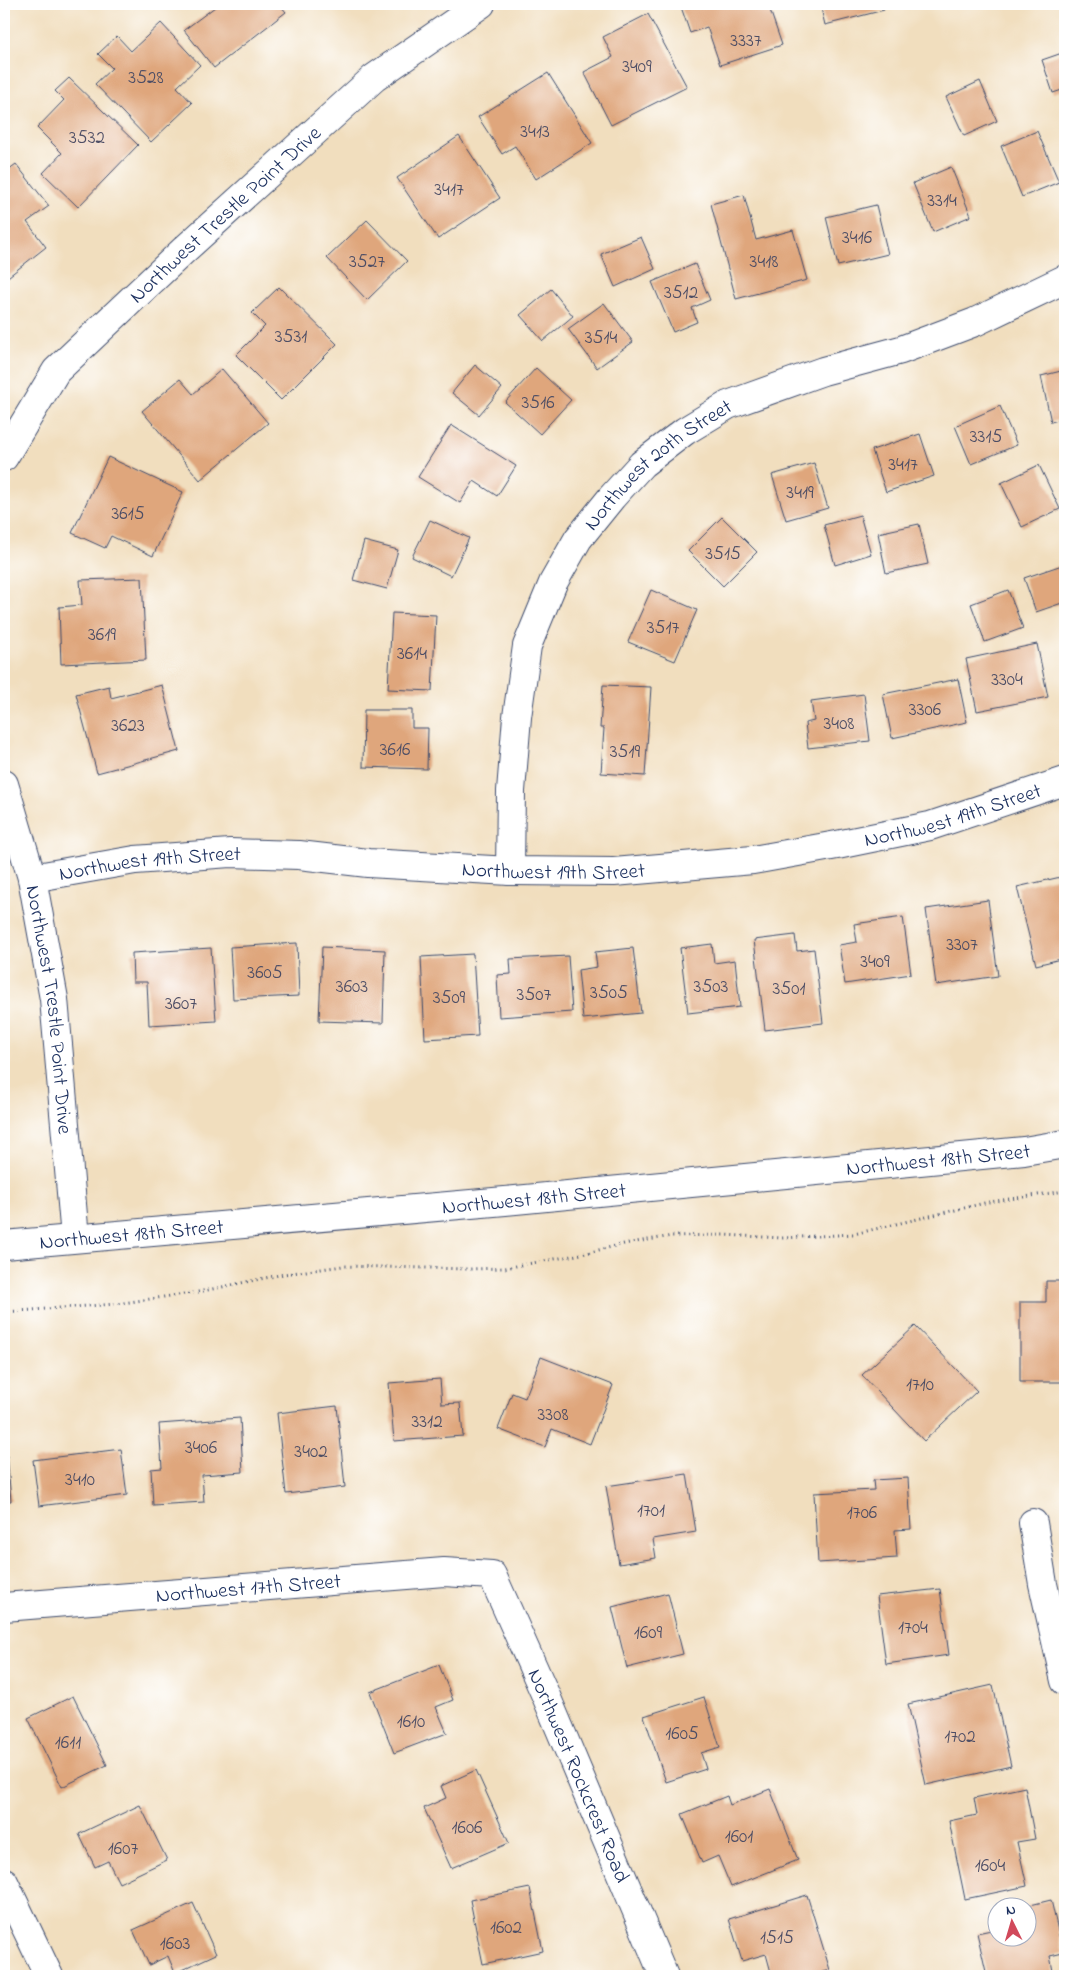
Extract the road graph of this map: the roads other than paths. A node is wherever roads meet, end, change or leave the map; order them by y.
1 (481, 4) edge
2 (1065, 279) edge
3 (4, 457) edge
4 (1065, 781) edge
5 (4, 784) edge
6 (510, 871) junction
7 (32, 878) junction
8 (1065, 1144) edge
9 (75, 1238) junction
10 (4, 1245) edge
11 (1033, 1523) dead end
12 (492, 1575) joint
13 (4, 1607) edge
14 (1065, 1681) edge
15 (4, 1882) edge
16 (49, 1976) edge
17 (664, 1976) edge

1 - 3 street, Northwest Trestle Point Drive
2 - 6 street, Northwest 20th Street
4 - 6 street, Northwest 19th Street
5 - 7 street, Northwest Trestle Point Drive
6 - 7 street, Northwest 19th Street
7 - 9 street, Northwest Trestle Point Drive
8 - 9 street, Northwest 18th Street
9 - 10 street, Northwest 18th Street
11 - 14 street
12 - 13 street, Northwest 17th Street
12 - 17 street, Northwest Rockcrest Road
15 - 16 street

